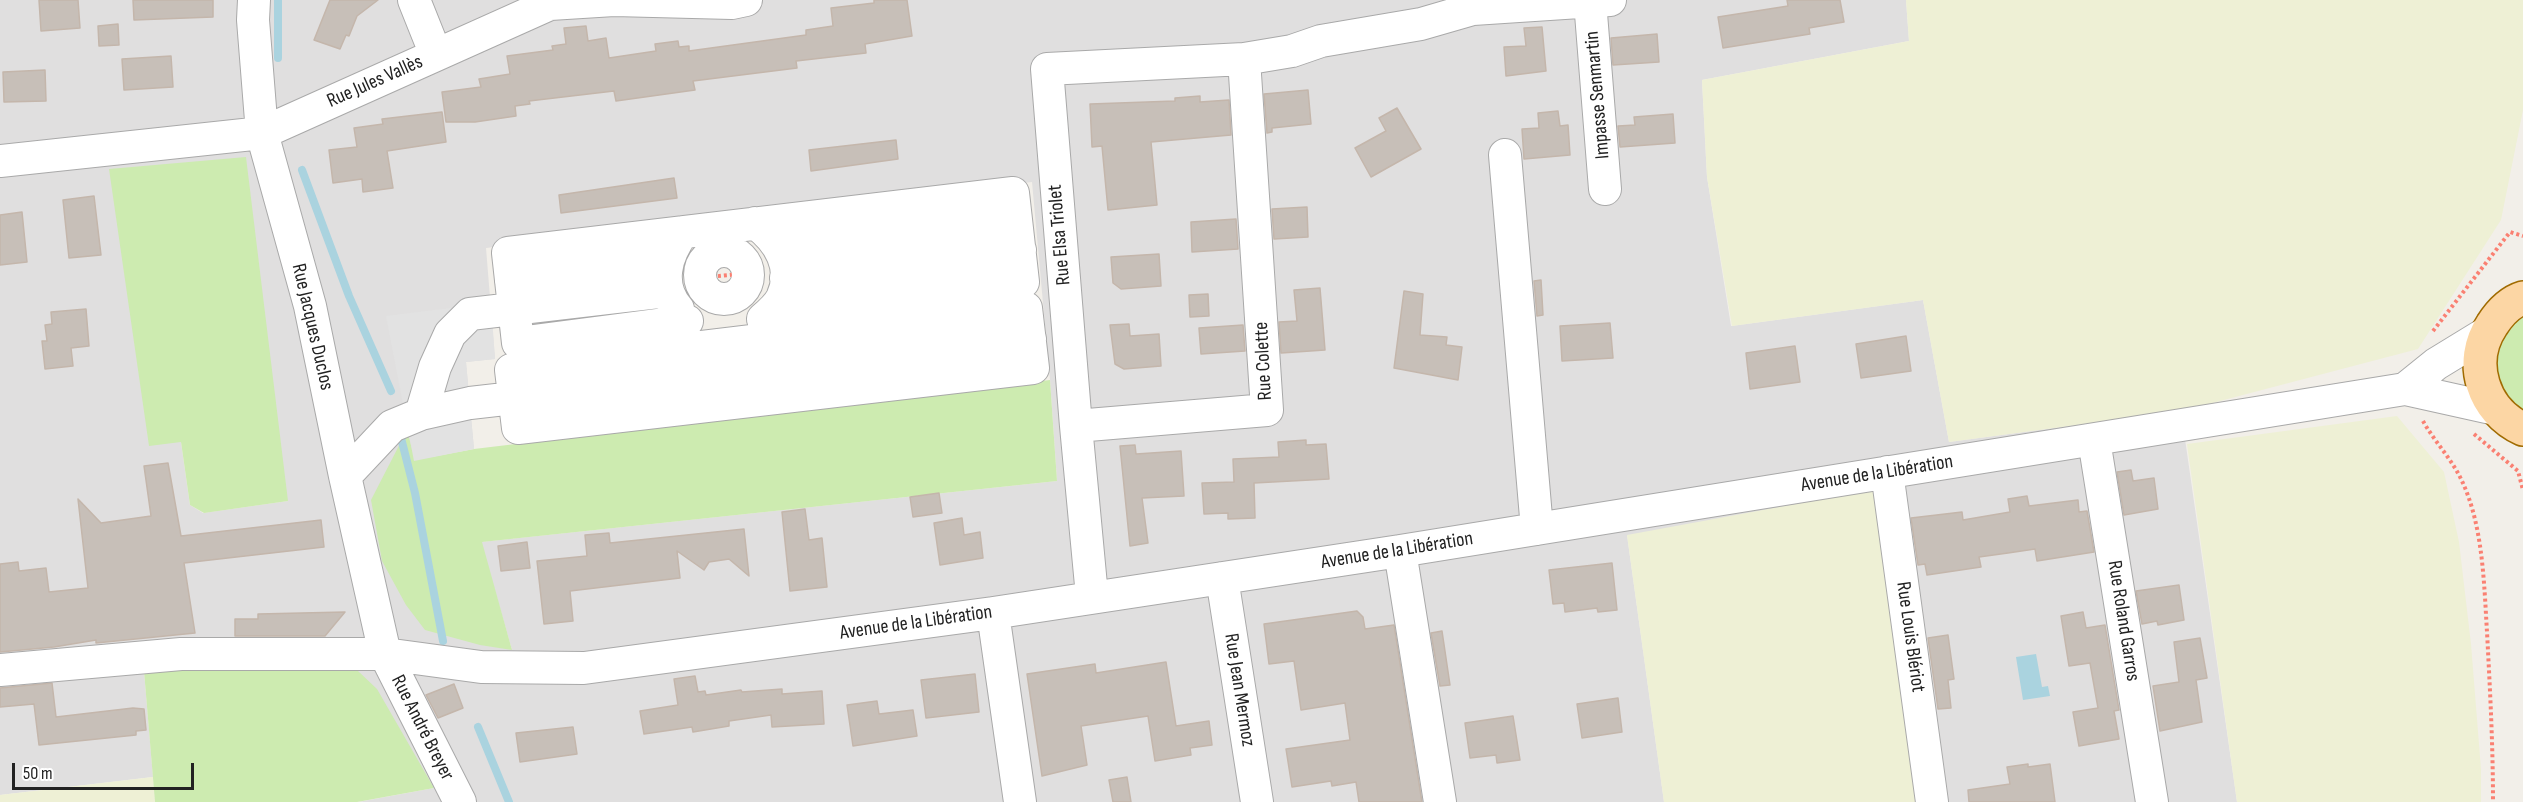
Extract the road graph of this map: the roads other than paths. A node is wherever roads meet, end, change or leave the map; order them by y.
1 (254, 0) edge
2 (414, 0) edge
3 (746, 0) edge
4 (1600, 1) edge
5 (1443, 9) edge
6 (436, 55) junction
7 (1244, 59) junction
8 (262, 133) junction
9 (1505, 155) dead end
10 (0, 161) edge
11 (1605, 189) dead end
12 (1018, 236) junction
13 (720, 246) junction
14 (785, 266) junction
15 (667, 278) junction
16 (513, 295) junction
17 (2523, 298) edge
18 (774, 309) junction
19 (729, 311) junction
20 (687, 321) junction
21 (2486, 334) junction
22 (1030, 339) dead end
23 (2405, 389) junction
24 (2495, 409) junction
25 (421, 414) junction
26 (1076, 426) junction
27 (2523, 429) edge
28 (2094, 440) junction
29 (1887, 472) junction
30 (345, 476) junction
31 (1537, 529) junction
32 (1400, 551) junction
33 (1221, 578) junction
34 (1092, 597) junction
35 (993, 613) junction
36 (385, 654) junction
37 (0, 670) edge
38 (460, 802) edge
39 (1020, 802) edge
40 (1257, 802) edge
41 (1440, 802) edge
42 (1932, 802) edge
43 (2152, 802) edge

1 - 8 street, Rue Jacques Duclos
2 - 6 street
3 - 6 street, Rue Jules Vallès
4 - 5 street, Rue Elsa Triolet
4 - 11 street, Impasse Senmartin
5 - 7 street, Rue Elsa Triolet
6 - 8 street, Rue Jules Vallès
7 - 26 street, Rue Colette
7 - 26 street, Rue Elsa Triolet
8 - 10 street, Rue Jules Vallès
8 - 30 street, Rue Jacques Duclos
9 - 31 street
12 - 13 street
12 - 14 street
12 - 18 street
13 - 14 street
13 - 14 street
13 - 15 street
13 - 15 street
13 - 16 street
13 - 19 street
14 - 18 street
15 - 16 street
15 - 20 street
16 - 20 street
16 - 25 street
17 - 21 main road
18 - 19 street
19 - 20 street
21 - 23 street
21 - 24 main road
22 - 25 street
23 - 24 street
23 - 28 street, Avenue de la Libération
24 - 27 main road
25 - 30 street
26 - 34 street, Rue Elsa Triolet
28 - 29 street, Avenue de la Libération
28 - 43 street, Rue Roland Garros
29 - 31 street, Avenue de la Libération
29 - 42 street, Rue Louis Blériot
30 - 36 street, Rue Jacques Duclos
31 - 32 street, Avenue de la Libération
32 - 33 street, Avenue de la Libération
32 - 41 street
33 - 34 street, Avenue de la Libération
33 - 40 street, Rue Jean Mermoz
34 - 35 street, Avenue de la Libération
35 - 36 street, Avenue de la Libération
35 - 39 street
36 - 37 street, Avenue de la Libération
36 - 38 street, Rue André Breyer

